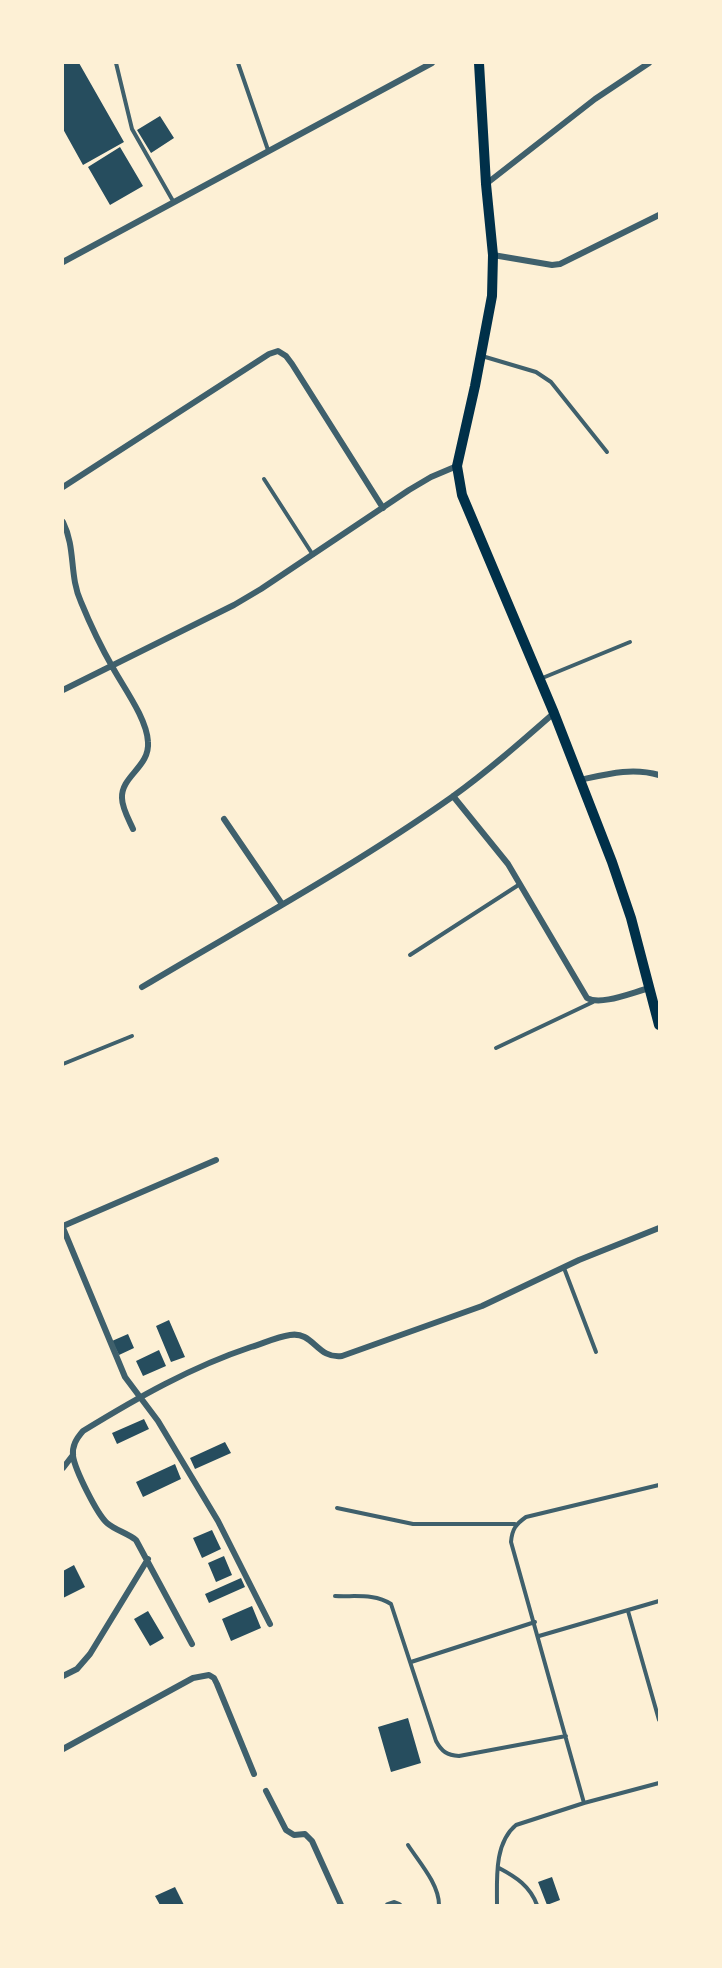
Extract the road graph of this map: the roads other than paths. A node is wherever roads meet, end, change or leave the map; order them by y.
1 (116, 63) edge
2 (237, 63) edge
3 (432, 63) edge
4 (479, 63) edge
5 (649, 63) edge
6 (268, 150) junction
7 (486, 184) junction
8 (173, 201) junction
9 (659, 215) edge
10 (493, 255) junction
11 (63, 261) edge
12 (481, 356) junction
13 (607, 452) dead end
14 (457, 466) junction
15 (264, 479) dead end
16 (63, 487) edge
17 (383, 508) junction
18 (63, 522) edge
19 (313, 555) junction
20 (630, 642) dead end
21 (111, 666) junction
22 (539, 679) junction
23 (63, 690) edge
24 (554, 713) junction
25 (659, 775) edge
26 (579, 780) junction
27 (453, 796) junction
28 (225, 819) dead end
29 (133, 829) dead end
30 (521, 884) junction
31 (282, 904) junction
32 (410, 955) dead end
33 (142, 987) dead end
34 (650, 988) junction
35 (593, 1002) junction
36 (659, 1025) edge
37 (132, 1036) dead end
38 (496, 1048) dead end
39 (63, 1064) edge
40 (216, 1160) dead end
41 (63, 1227) edge
42 (659, 1228) edge
43 (564, 1267) junction
44 (596, 1352) dead end
45 (138, 1397) junction
46 (73, 1455) junction
47 (63, 1467) edge
48 (659, 1485) edge
49 (337, 1508) dead end
50 (516, 1524) junction
51 (148, 1559) junction
52 (335, 1596) dead end
53 (659, 1601) edge
54 (628, 1611) junction
55 (535, 1622) junction
56 (270, 1624) dead end
57 (539, 1636) junction
58 (192, 1644) dead end
59 (411, 1662) junction
60 (63, 1676) edge
61 (659, 1720) edge
62 (566, 1737) junction
63 (63, 1749) edge
64 (254, 1774) dead end
65 (659, 1783) edge
66 (266, 1791) dead end
67 (584, 1803) junction
68 (408, 1845) dead end
69 (499, 1868) junction
70 (341, 1905) edge
71 (388, 1905) edge
72 (399, 1905) edge
73 (439, 1905) edge
74 (497, 1905) edge
75 (537, 1905) edge

1 - 8 lane
2 - 6 lane
3 - 6 street
4 - 7 main road
5 - 7 street
6 - 8 street
7 - 10 main road
8 - 11 street
9 - 10 street
10 - 12 main road
12 - 13 lane
12 - 14 main road
14 - 17 street
14 - 22 main road
15 - 19 lane
16 - 17 street
17 - 19 street
18 - 21 street
19 - 21 street
20 - 22 lane
21 - 23 street
21 - 29 street
22 - 24 main road
24 - 26 main road
24 - 27 street
25 - 26 street
26 - 34 main road
27 - 30 street
27 - 31 street
28 - 31 street
30 - 32 lane
30 - 35 street
31 - 33 street
34 - 35 street
34 - 36 main road
35 - 38 lane
37 - 39 lane
40 - 41 street
41 - 45 street
42 - 43 street
43 - 44 lane
43 - 45 street
45 - 46 street
45 - 56 street
46 - 47 street
46 - 51 street
48 - 50 lane
49 - 50 lane
50 - 55 lane
51 - 58 street
51 - 60 street
52 - 59 lane
53 - 54 lane
54 - 57 lane
54 - 61 lane
55 - 57 lane
55 - 59 lane
57 - 62 lane
59 - 62 lane
62 - 67 lane
63 - 64 street
65 - 67 lane
66 - 70 street
67 - 69 lane
68 - 73 lane
69 - 74 lane
69 - 75 lane
71 - 72 street

